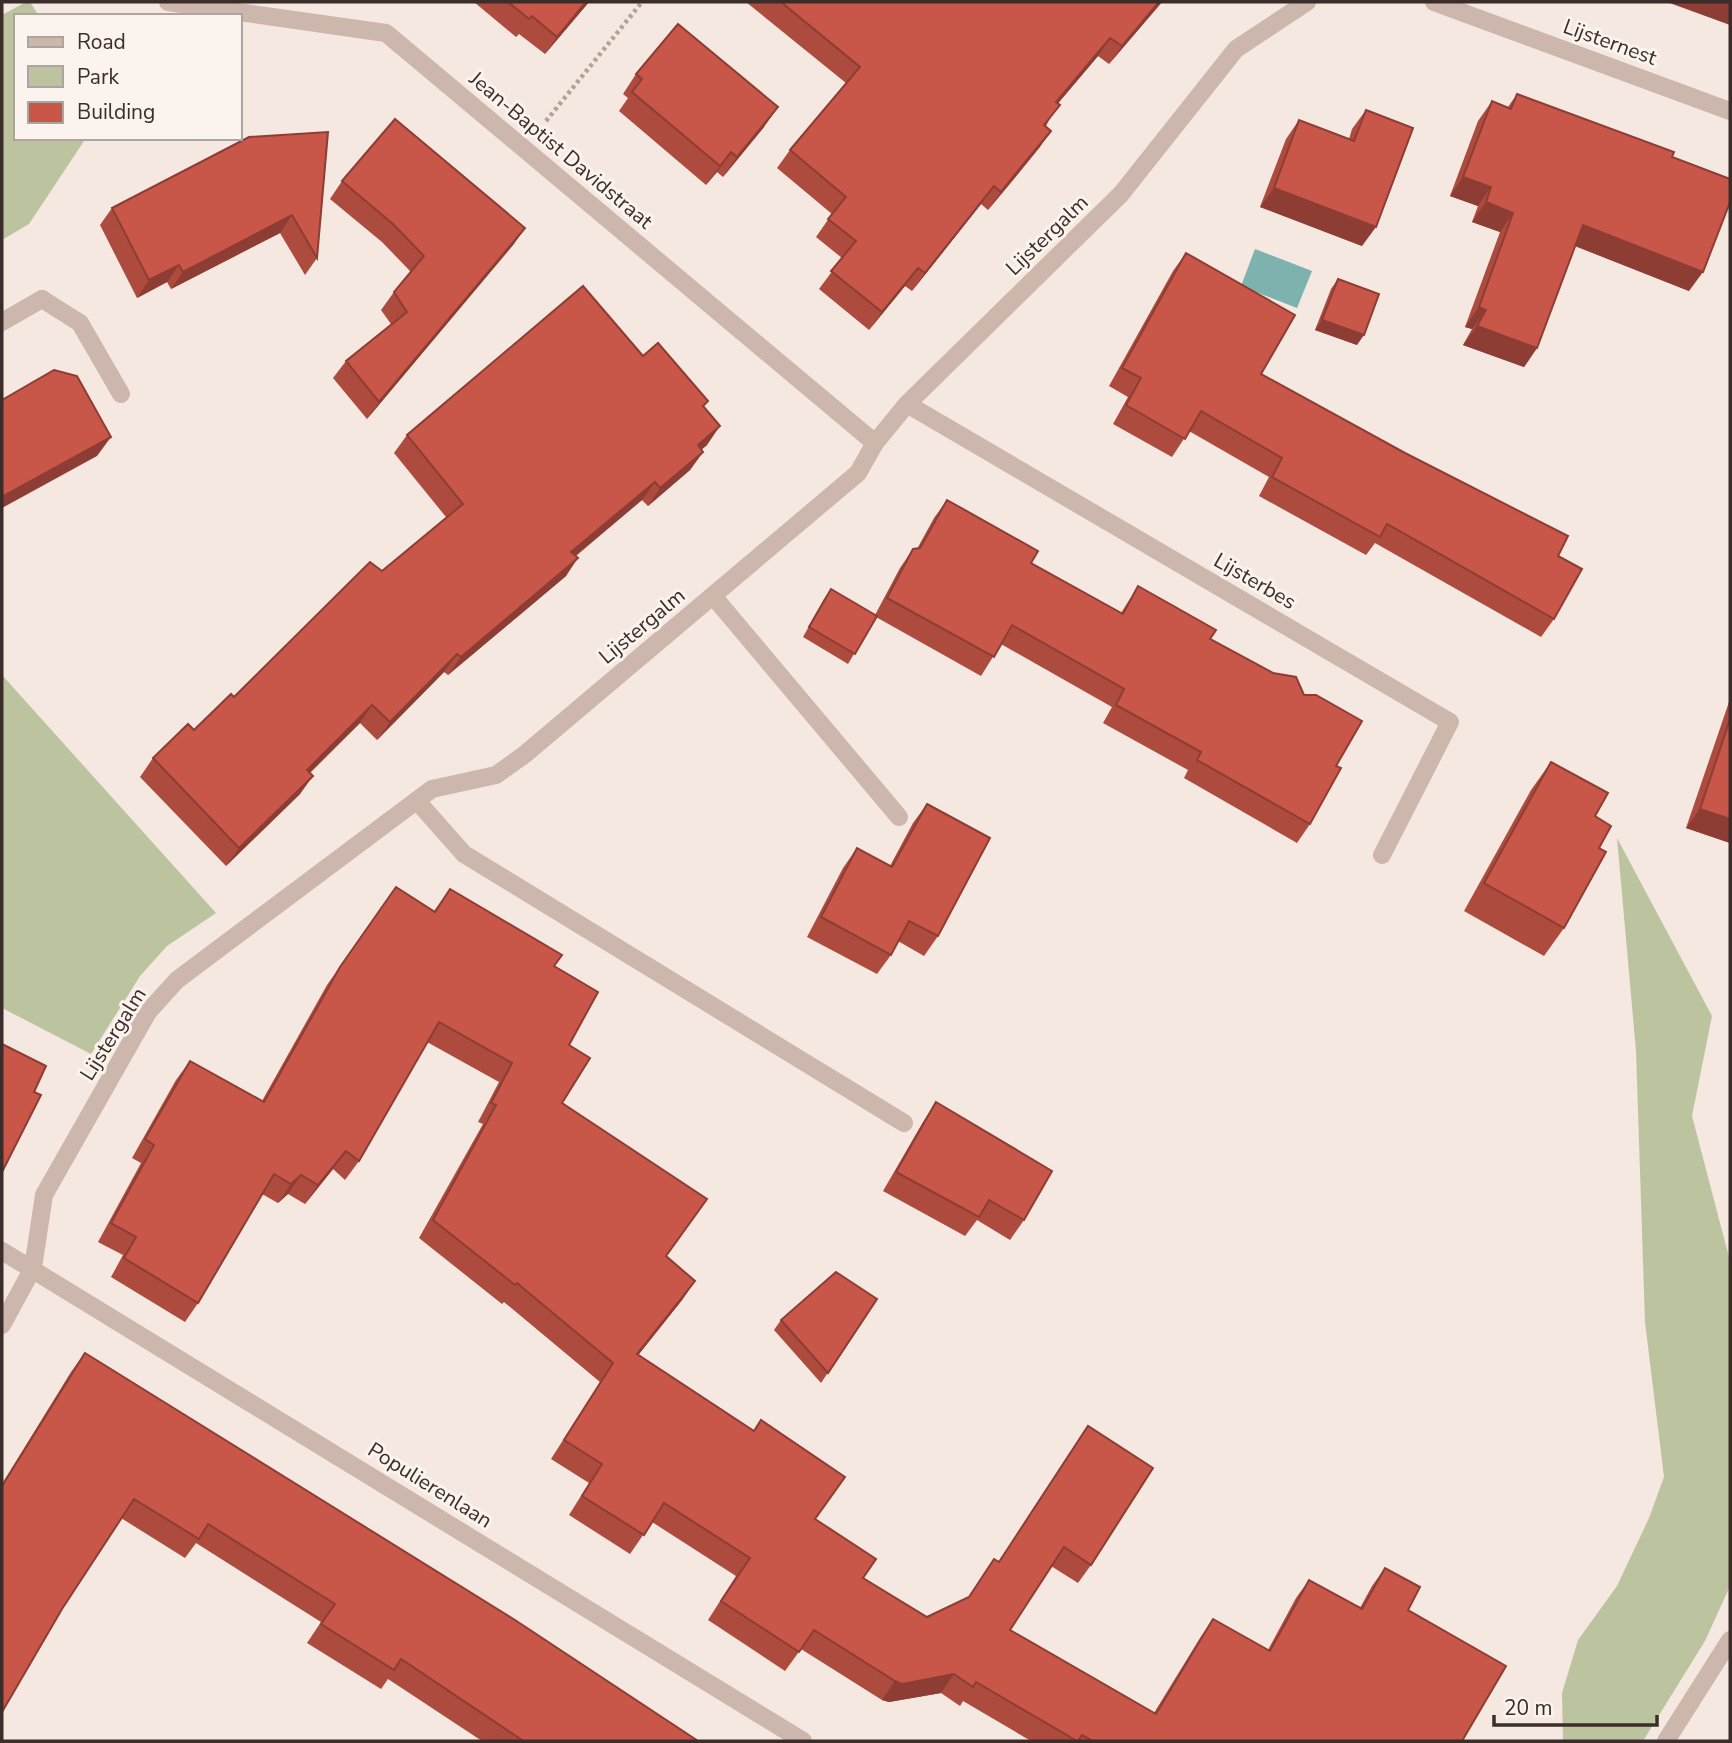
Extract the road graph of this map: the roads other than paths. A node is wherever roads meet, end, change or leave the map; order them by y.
1 (167, 2) edge
2 (1307, 2) edge
3 (1434, 2) edge
4 (1730, 111) edge
5 (2, 322) edge
6 (121, 394) dead end
7 (907, 404) junction
8 (875, 443) junction
9 (713, 596) junction
10 (417, 801) junction
11 (899, 817) dead end
12 (1382, 855) dead end
13 (904, 1123) dead end
14 (2, 1251) edge
15 (33, 1268) junction
16 (2, 1325) edge
17 (1730, 1640) edge
18 (803, 1741) edge
19 (1666, 1741) edge

1 - 8 street, Jean-Baptist Davidstraat
2 - 7 street, Lijstergalm
3 - 4 street, Lijsternest
5 - 6 street
7 - 8 street, Lijstergalm
7 - 12 street, Lijsterbes
8 - 9 street, Lijstergalm
9 - 10 street, Lijstergalm
9 - 11 street
10 - 13 street
10 - 15 street, Lijstergalm
14 - 15 street
15 - 16 street, Lijstergalm
15 - 18 street, Populierenlaan
17 - 19 street

